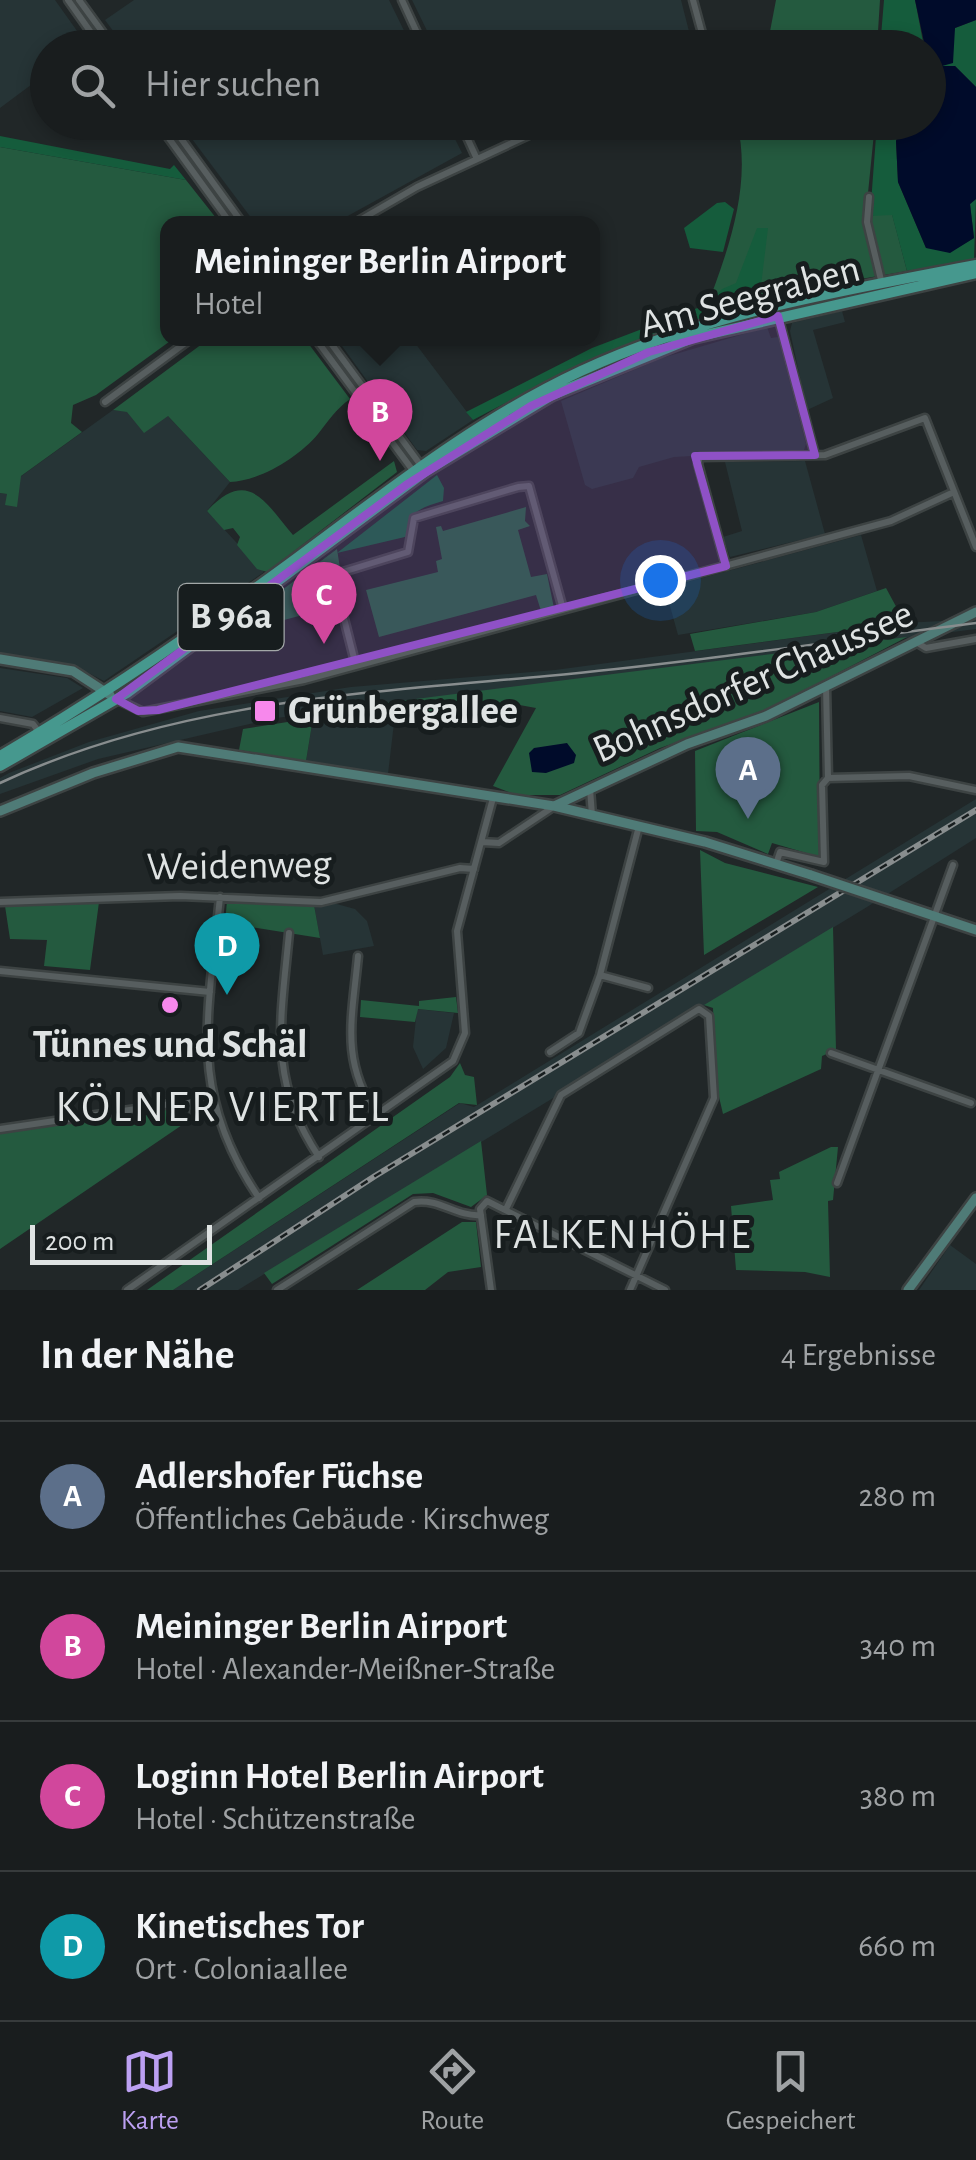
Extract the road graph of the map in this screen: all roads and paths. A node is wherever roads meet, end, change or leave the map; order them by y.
1 (68, 0) edge
2 (79, 0) edge
3 (402, 0) edge
4 (693, 0) edge
5 (89, 30) edge
6 (101, 30) edge
7 (416, 30) edge
8 (701, 30) edge
9 (171, 140) edge
10 (182, 140) edge
11 (468, 140) edge
12 (516, 140) edge
13 (476, 158) junction
14 (869, 197) dead end
15 (225, 216) edge
16 (237, 216) edge
17 (369, 216) edge
18 (976, 266) edge
19 (976, 274) edge
20 (882, 284) junction
21 (777, 311) junction
22 (181, 346) edge
23 (322, 346) edge
24 (333, 346) edge
25 (105, 402) dead end
26 (815, 455) junction
27 (419, 470) junction
28 (954, 492) junction
29 (976, 547) edge
30 (726, 566) junction
31 (563, 609) junction
32 (976, 612) edge
33 (976, 639) edge
34 (916, 642) junction
35 (0, 659) edge
36 (356, 666) junction
37 (826, 686) junction
38 (111, 696) junction
39 (0, 718) edge
40 (38, 731) junction
41 (0, 756) edge
42 (0, 766) edge
43 (828, 778) junction
44 (590, 789) junction
45 (976, 790) edge
46 (493, 798) junction
47 (554, 806) junction
48 (0, 810) edge
49 (592, 815) junction
50 (640, 825) junction
51 (482, 842) junction
52 (776, 864) junction
53 (953, 866) dead end
54 (474, 870) junction
55 (220, 898) junction
56 (0, 902) edge
57 (936, 916) junction
58 (976, 930) edge
59 (289, 934) dead end
60 (358, 956) dead end
61 (0, 971) edge
62 (600, 975) junction
63 (648, 988) dead end
64 (210, 992) junction
65 (550, 1052) dead end
66 (832, 1054) dead end
67 (880, 1070) junction
68 (212, 1098) junction
69 (971, 1103) dead end
70 (377, 1116) junction
71 (0, 1129) edge
72 (319, 1157) junction
73 (837, 1183) dead end
74 (259, 1198) junction
75 (976, 1198) edge
76 (506, 1209) junction
77 (481, 1212) junction
78 (637, 1277) junction
79 (127, 1290) edge
80 (277, 1290) edge
81 (490, 1290) edge
82 (630, 1290) edge
83 (664, 1290) edge
84 (908, 1290) edge

1 - 5 street
2 - 6 street
3 - 7 street
4 - 8 street
9 - 15 street
10 - 16 street
11 - 13 street
12 - 13 street
13 - 17 street
14 - 20 street
18 - 20 main road, Am Seegraben / B 96a
19 - 21 main road, Am Seegraben / B 96a
20 - 21 main road, Am Seegraben / B 96a
21 - 26 street
21 - 27 main road, Am Seegraben / B 96a
22 - 25 street
23 - 27 street
24 - 27 street
26 - 28 street
26 - 30 street
27 - 38 main road, Am Seegraben / B 96a
28 - 29 street
28 - 30 street
30 - 31 street
31 - 36 street
31 - 36 street
32 - 34 street, Bohnsdorfer Chaussee
33 - 34 street
34 - 37 street, Bohnsdorfer Chaussee
35 - 38 street
36 - 38 street
37 - 43 street
37 - 44 street, Bohnsdorfer Chaussee
38 - 40 main road, Am Seegraben / B 96a
38 - 42 main road, Am Seegraben / B 96a
39 - 40 street
40 - 41 main road, Am Seegraben / B 96a
43 - 45 street
43 - 52 street
44 - 47 street, Bohnsdorfer Chaussee
44 - 49 street
46 - 47 street
46 - 48 street
46 - 51 street
47 - 49 street
47 - 51 street
49 - 50 street
50 - 52 street
50 - 62 street
51 - 54 street
52 - 57 street, bridge
53 - 57 street
54 - 55 street, Weidenweg
54 - 70 street
55 - 56 street, Weidenweg
55 - 64 street
57 - 58 street
57 - 67 street
59 - 72 street
60 - 70 street
61 - 64 street
62 - 63 street
62 - 65 street
64 - 68 street
66 - 67 street
67 - 69 street
67 - 73 street
68 - 71 street
68 - 74 street
70 - 72 street
72 - 74 street
74 - 79 street
75 - 84 street
76 - 77 street
76 - 78 street
76 - 78 street
77 - 80 street
77 - 81 street
78 - 82 street
78 - 83 street

